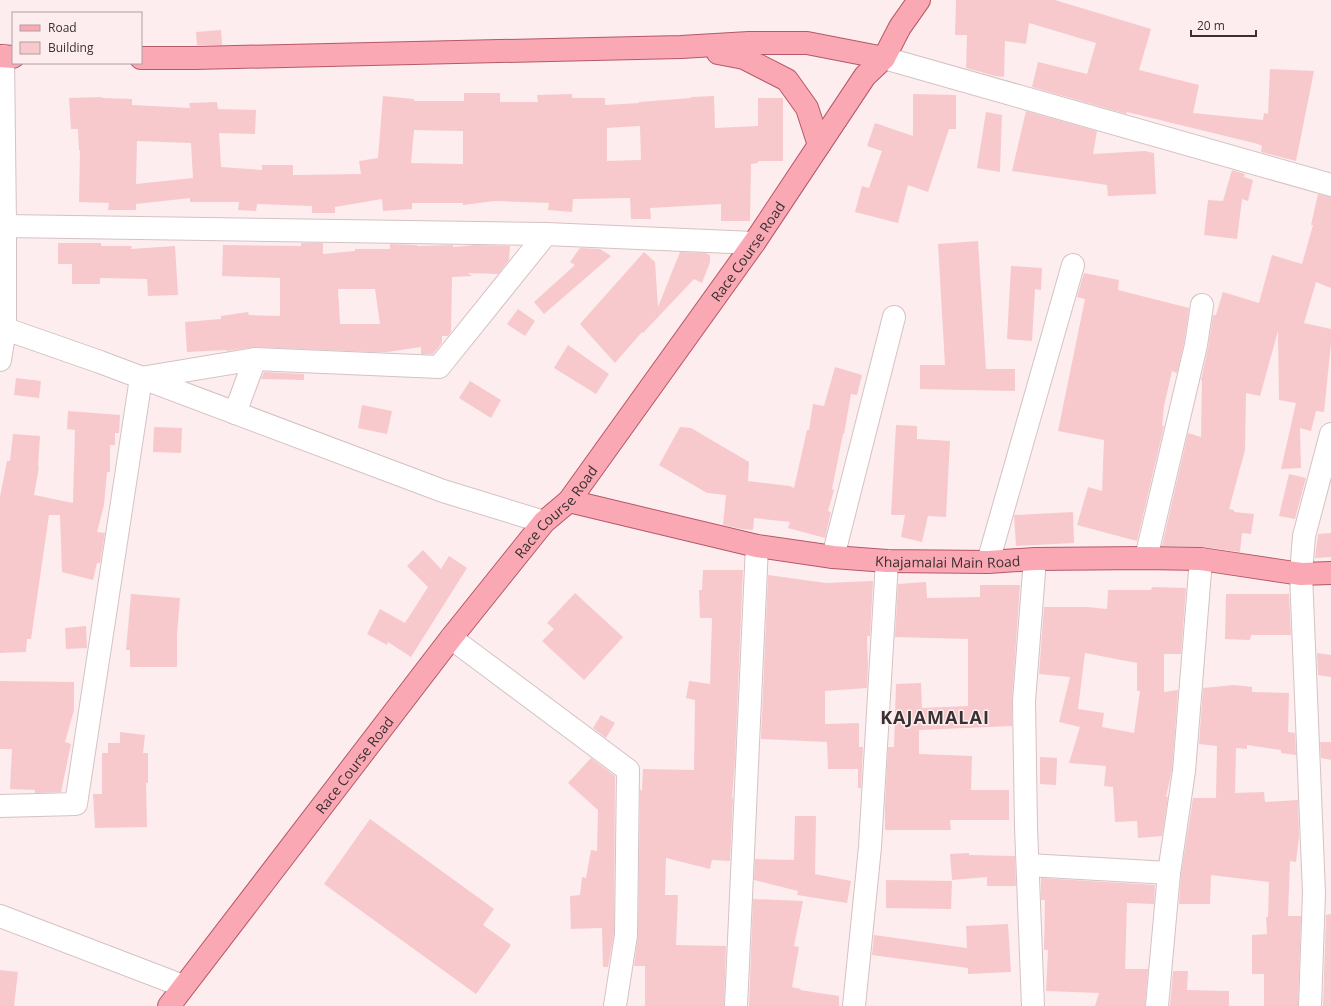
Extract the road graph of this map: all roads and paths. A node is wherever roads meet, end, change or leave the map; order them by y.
1 (919, 0) edge
2 (689, 47) junction
3 (5, 56) edge
4 (142, 58) edge
5 (884, 58) junction
6 (819, 145) junction
7 (1331, 185) edge
8 (5, 226) junction
9 (546, 234) junction
10 (754, 243) junction
11 (1073, 265) dead end
12 (1202, 305) dead end
13 (894, 317) dead end
14 (2, 328) edge
15 (255, 359) junction
16 (0, 360) edge
17 (141, 378) junction
18 (234, 413) junction
19 (1331, 434) edge
20 (569, 501) junction
21 (544, 522) junction
22 (757, 546) junction
23 (833, 557) junction
24 (1146, 558) junction
25 (1035, 559) junction
26 (1202, 559) junction
27 (887, 561) junction
28 (988, 562) junction
29 (1331, 573) edge
30 (1302, 574) junction
31 (451, 638) junction
32 (0, 806) edge
33 (1028, 865) junction
34 (1169, 873) junction
35 (1322, 894) edge
36 (0, 916) edge
37 (183, 986) junction
38 (168, 1006) edge
39 (615, 1006) edge
40 (736, 1006) edge
41 (854, 1006) edge
42 (1033, 1006) edge
43 (1158, 1006) edge
44 (1310, 1006) edge

1 - 5 main road, Race Course Road
2 - 4 main road
2 - 5 main road
2 - 6 main road
3 - 8 street
5 - 6 main road, Race Course Road
5 - 7 street
6 - 10 main road, Race Course Road
8 - 9 street
8 - 14 street
9 - 10 street
9 - 15 street
10 - 20 main road, Race Course Road
11 - 28 street
12 - 24 street
13 - 23 street
14 - 16 street
14 - 17 street
15 - 17 street
15 - 18 street
17 - 18 street
17 - 32 street
18 - 21 street
19 - 30 street
20 - 21 main road, Race Course Road
20 - 22 main road, Khajamalai Main Road
21 - 31 main road, Race Course Road
22 - 23 main road, Khajamalai Main Road
22 - 40 street
23 - 27 main road, Khajamalai Main Road
24 - 25 main road, Khajamalai Main Road
24 - 26 main road, Khajamalai Main Road
25 - 28 main road, Khajamalai Main Road
25 - 33 street
26 - 30 main road, Khajamalai Main Road
26 - 34 street
27 - 28 main road, Khajamalai Main Road
27 - 41 street
29 - 30 main road, Khajamalai Main Road
30 - 35 street
31 - 37 main road, Race Course Road
31 - 39 street
33 - 34 street
33 - 42 street
34 - 43 street
35 - 44 street
36 - 37 street
37 - 38 main road, Race Course Road

